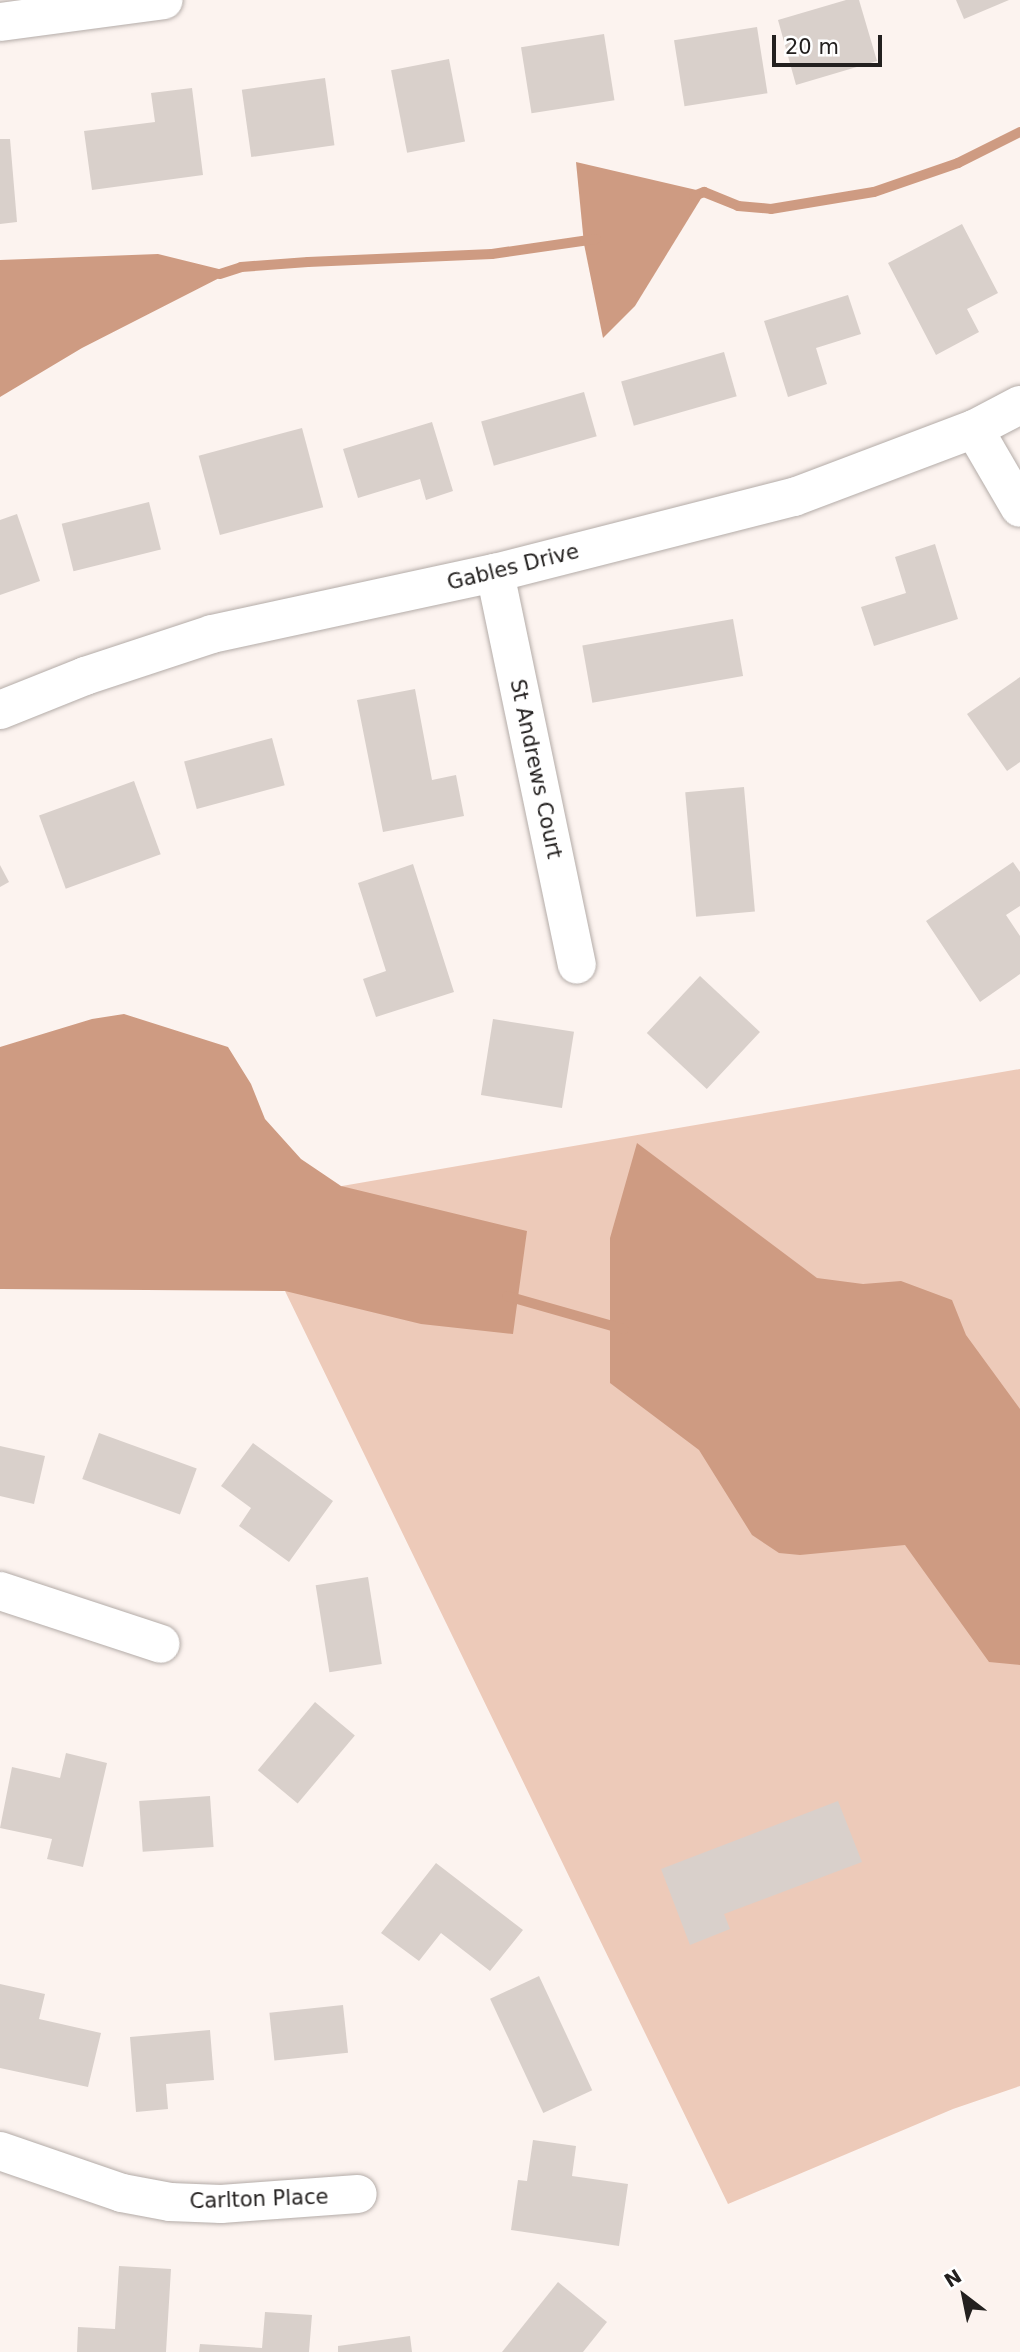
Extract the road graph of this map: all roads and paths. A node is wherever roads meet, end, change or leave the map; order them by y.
1 (164, 0) edge
2 (0, 22) edge
3 (1020, 405) edge
4 (974, 429) junction
5 (1020, 508) edge
6 (495, 573) junction
7 (0, 710) edge
8 (577, 964) dead end
9 (0, 1591) edge
10 (161, 1644) dead end
11 (0, 2151) edge
12 (358, 2194) dead end

1 - 2 street
3 - 4 street, Gables Drive
4 - 5 street
4 - 6 street, Gables Drive
6 - 7 street, Gables Drive
6 - 8 street, St Andrews Court
9 - 10 street
11 - 12 street, Carlton Place

